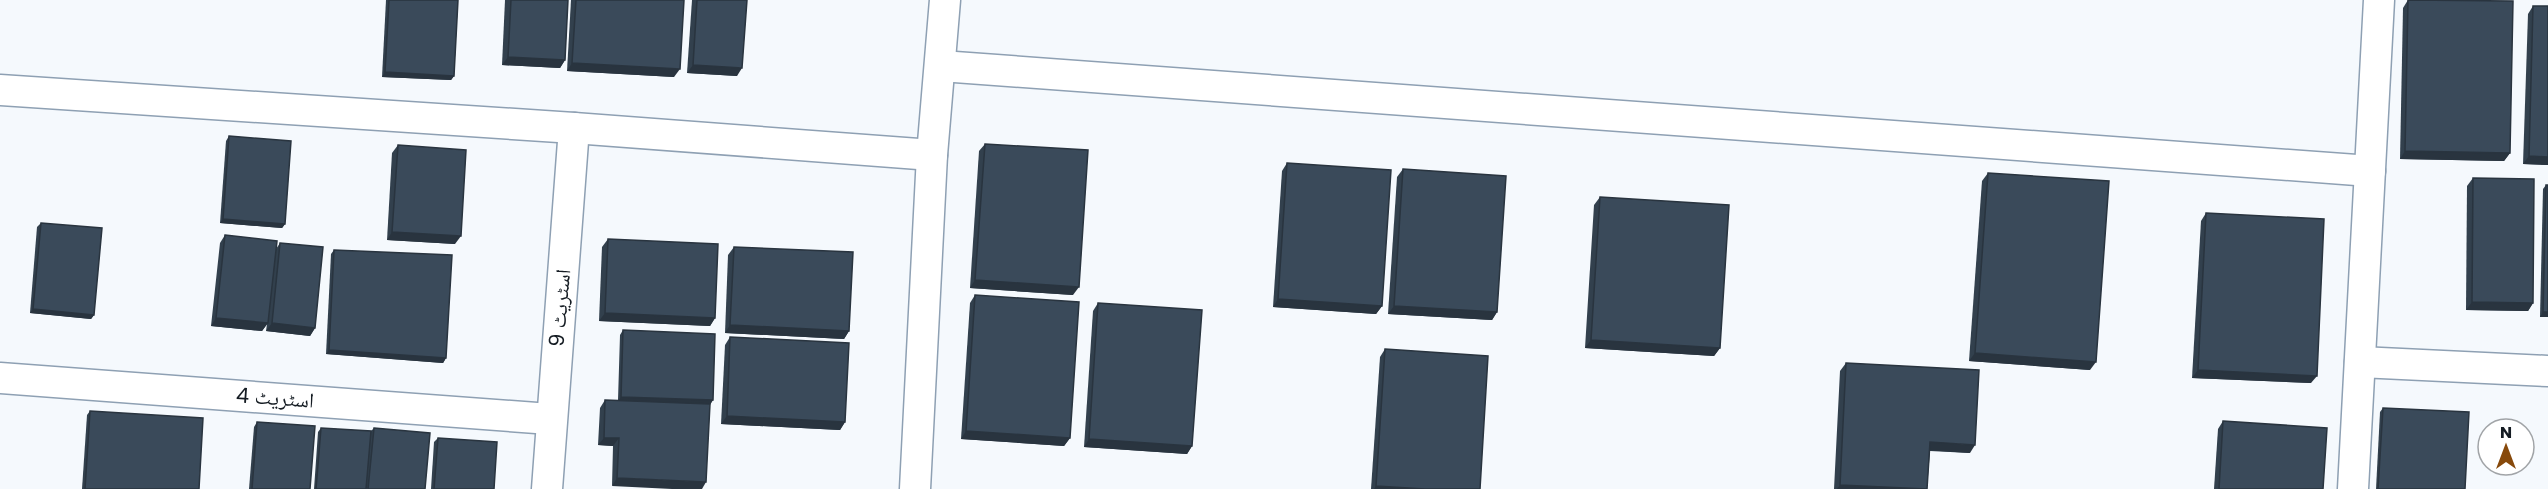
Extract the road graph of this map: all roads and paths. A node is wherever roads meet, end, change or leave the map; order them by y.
1 (945, 0) edge
2 (2379, 0) edge
3 (941, 66) junction
4 (0, 90) edge
5 (574, 128) junction
6 (932, 155) junction
7 (2370, 171) junction
8 (2360, 362) junction
9 (2548, 371) edge
10 (0, 378) edge
11 (550, 419) junction
12 (547, 489) edge
13 (915, 489) edge
14 (2354, 489) edge

1 - 3 street
2 - 7 street
3 - 6 street
3 - 7 street
4 - 5 street
5 - 6 street
5 - 11 street, اسٹریٹ 9
6 - 13 street
7 - 8 street
8 - 9 street
8 - 14 street
10 - 11 street, اسٹریٹ 4
11 - 12 street, اسٹریٹ 9

